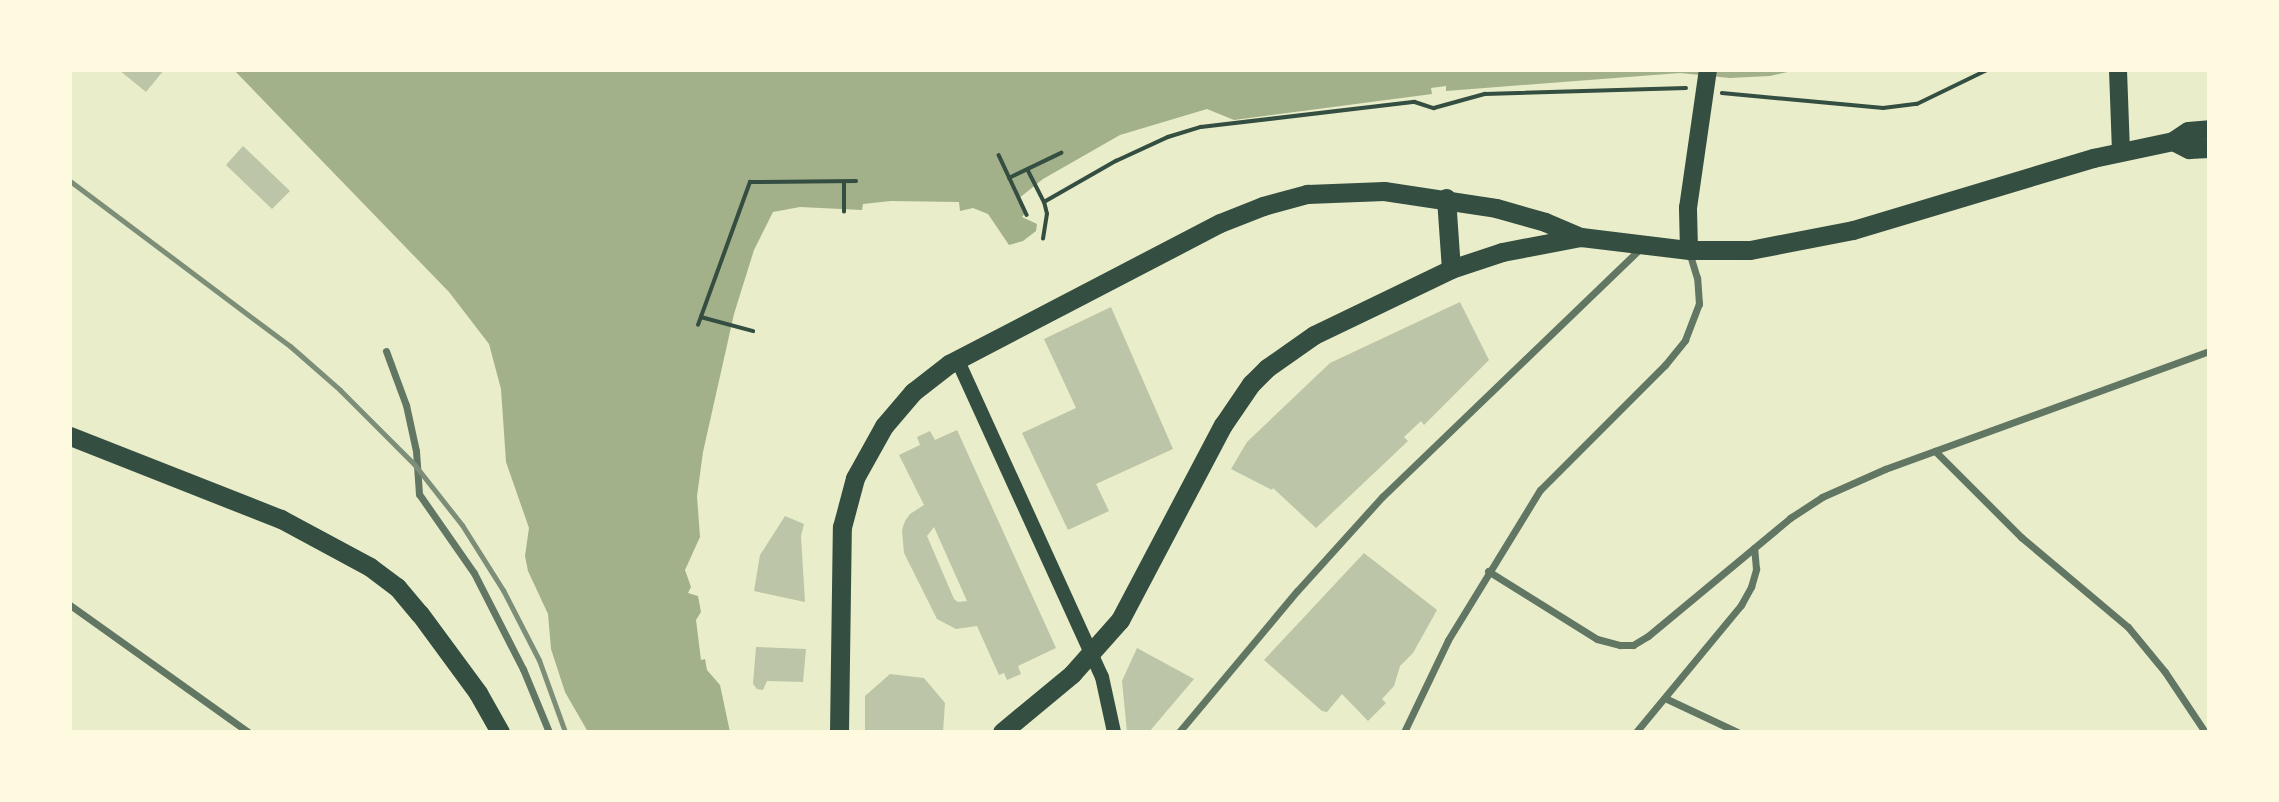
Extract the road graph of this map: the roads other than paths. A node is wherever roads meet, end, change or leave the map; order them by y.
1 (1708, 70) edge
2 (2118, 70) edge
3 (2209, 129) edge
4 (2173, 141) junction
5 (2209, 148) edge
6 (2121, 151) junction
7 (1446, 198) junction
8 (1581, 237) junction
9 (1644, 246) junction
10 (1689, 250) junction
11 (1451, 270) junction
12 (386, 351) dead end
13 (2209, 351) edge
14 (957, 359) junction
15 (70, 436) edge
16 (1935, 452) junction
17 (1754, 548) junction
18 (1488, 571) junction
19 (70, 605) edge
20 (1091, 654) junction
21 (1667, 698) junction
22 (248, 732) edge
23 (500, 732) edge
24 (549, 732) edge
25 (839, 732) edge
26 (1002, 732) edge
27 (1114, 732) edge
28 (1179, 732) edge
29 (1404, 732) edge
30 (1636, 732) edge
31 (1737, 732) edge
32 (2205, 732) edge

1 - 10 main road
2 - 6 main road
3 - 4 highway
4 - 5 highway
4 - 6 highway
6 - 10 highway
7 - 8 highway
7 - 11 highway
7 - 14 highway
8 - 9 highway
8 - 11 highway
9 - 10 highway
9 - 28 street
10 - 18 street
11 - 20 highway
12 - 24 street
13 - 16 street
14 - 20 main road
14 - 25 highway
15 - 23 highway
16 - 17 street
16 - 32 street
17 - 18 street
17 - 21 street
18 - 29 street
19 - 22 street
20 - 26 highway
20 - 27 main road
21 - 30 street
21 - 31 street

